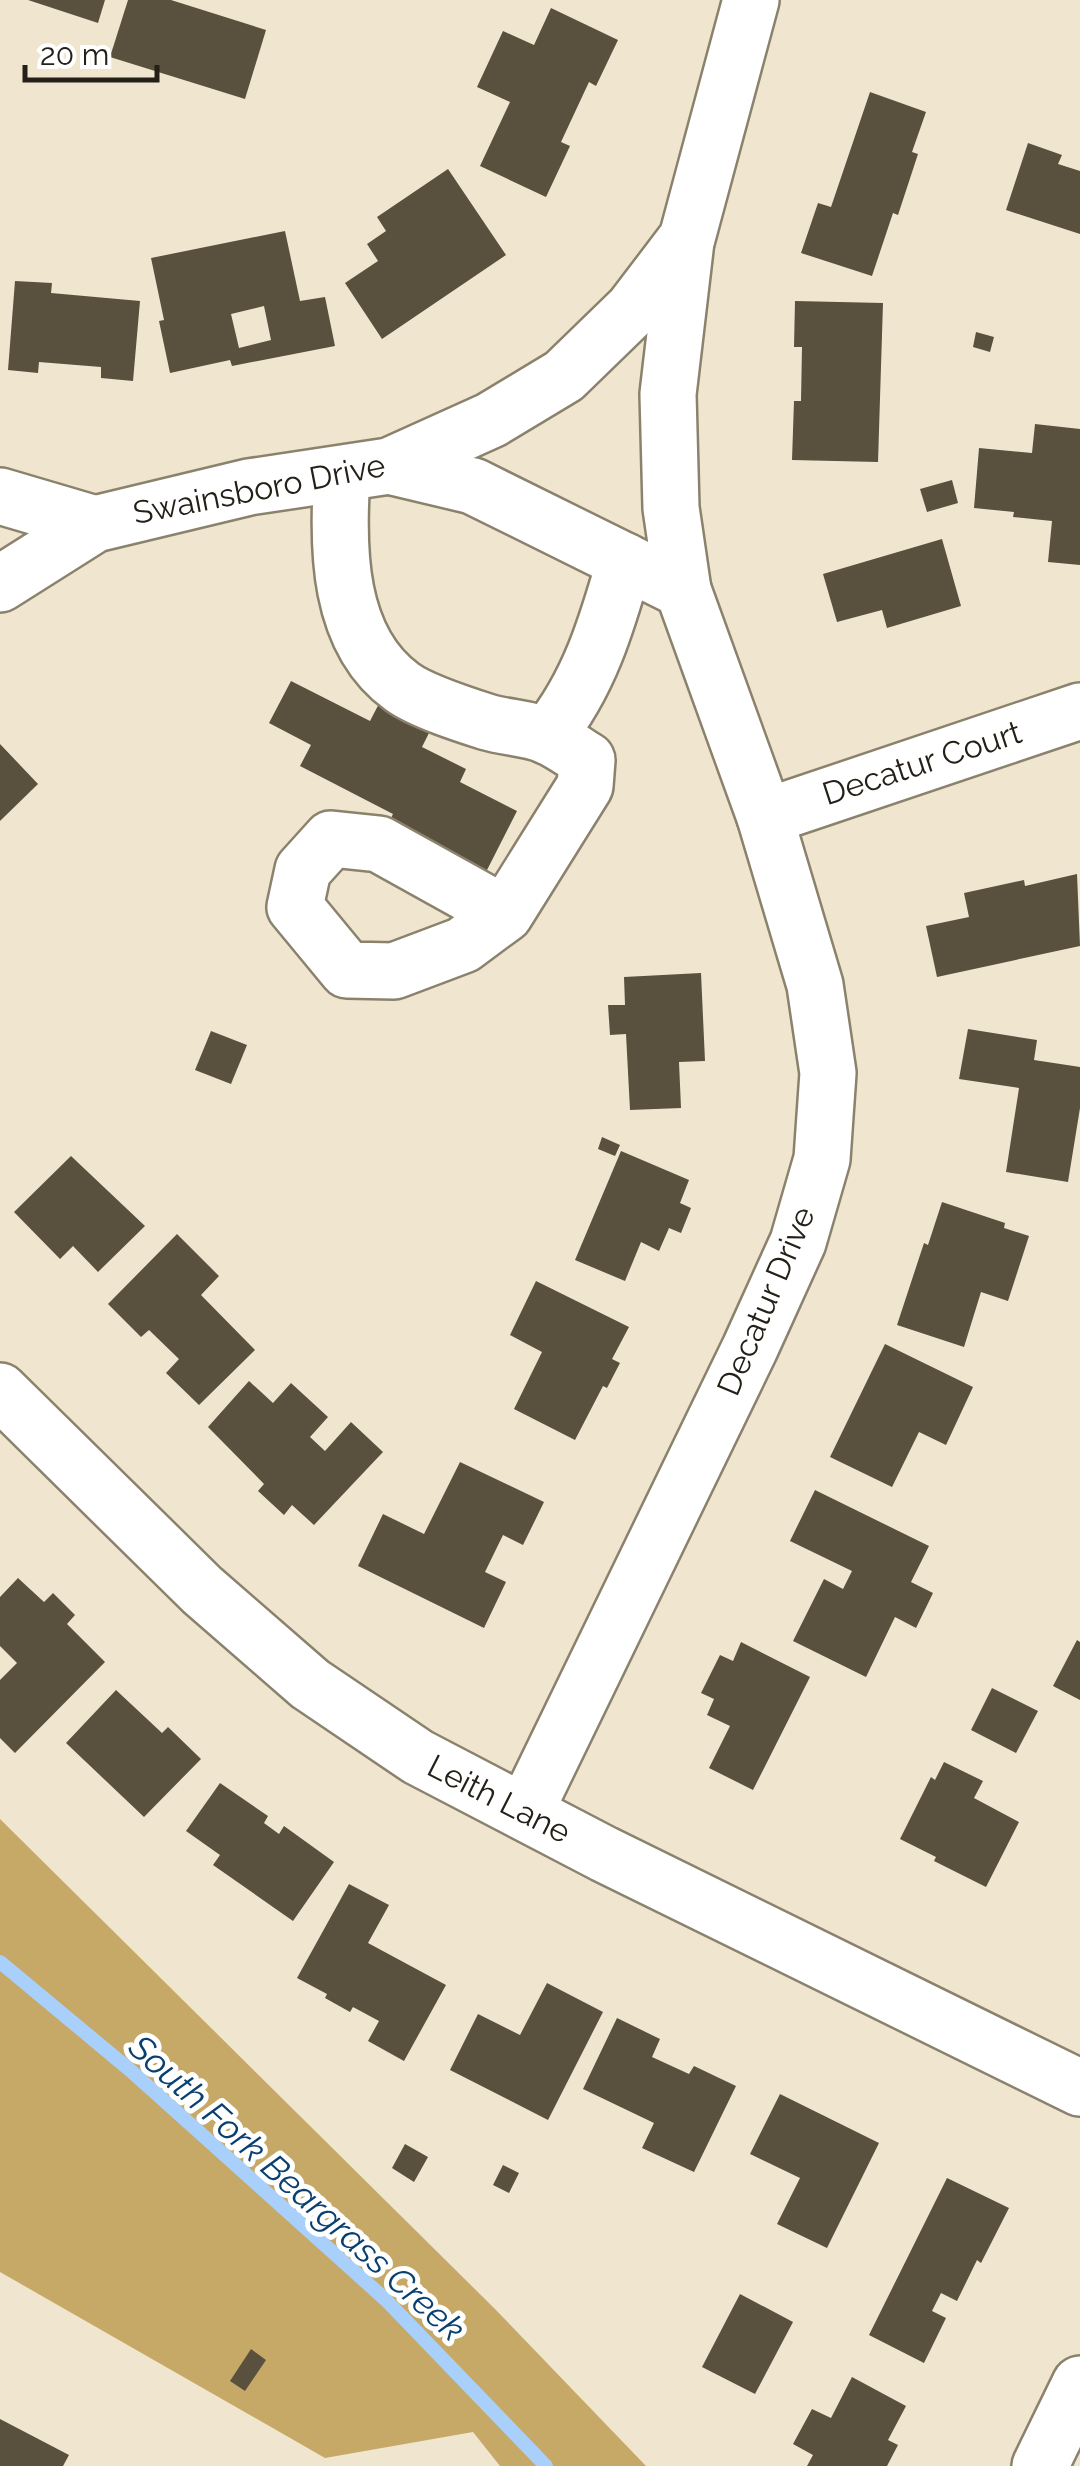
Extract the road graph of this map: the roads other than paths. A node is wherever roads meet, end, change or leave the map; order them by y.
1 (751, 0) edge
2 (687, 238) junction
3 (365, 470) junction
4 (0, 496) edge
5 (95, 524) junction
6 (626, 561) junction
7 (0, 584) edge
8 (682, 590) junction
9 (1080, 711) edge
10 (547, 736) junction
11 (765, 817) junction
12 (506, 914) dead end
13 (0, 1391) edge
14 (525, 1812) junction
15 (1080, 2088) edge
16 (1080, 2384) edge
17 (1040, 2466) edge

1 - 2 street, Swainsboro Drive
2 - 3 street, Swainsboro Drive
2 - 8 street, Decatur Drive
3 - 5 street, Swainsboro Drive
3 - 6 street
3 - 10 street
4 - 5 street
5 - 7 street, Swainsboro Drive
6 - 8 street
6 - 10 street
8 - 11 street, Decatur Drive
9 - 11 street, Decatur Court
10 - 12 street
11 - 14 street, Decatur Drive
13 - 14 street, Leith Lane
14 - 15 street, Leith Lane
16 - 17 street

